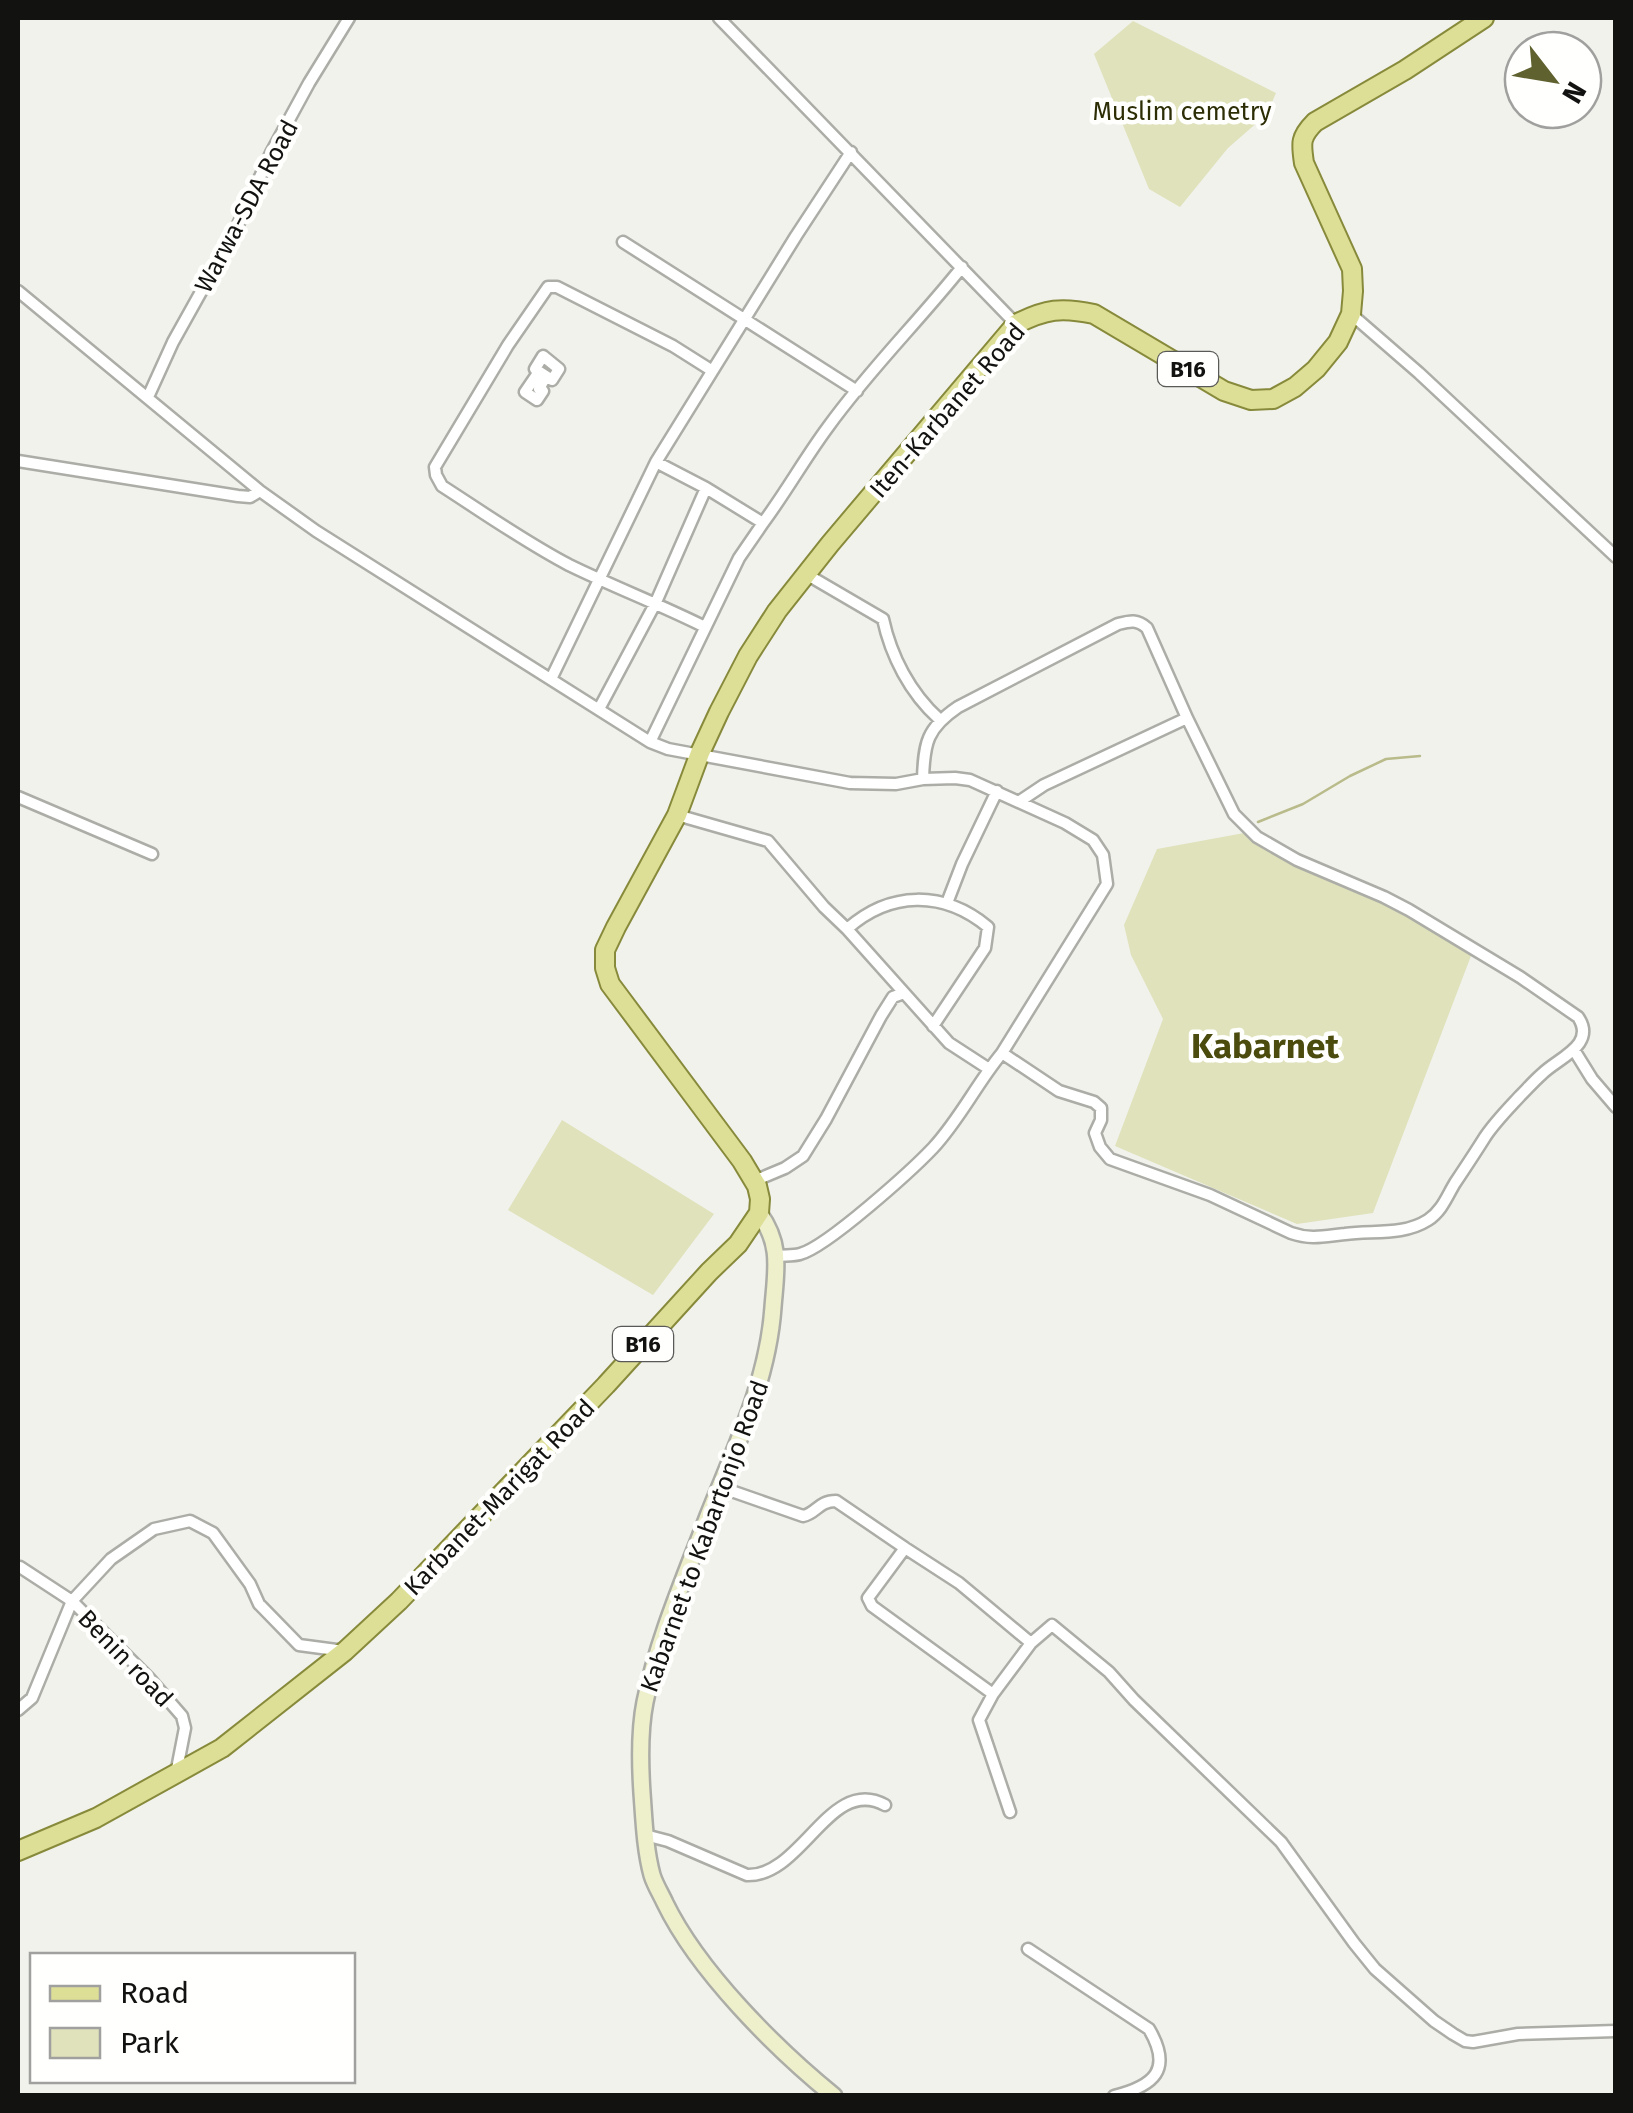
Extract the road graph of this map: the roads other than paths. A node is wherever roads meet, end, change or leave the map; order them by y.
1 (349, 18) edge
2 (719, 18) edge
3 (1484, 18) edge
4 (851, 152) junction
5 (623, 242) dead end
6 (962, 266) junction
7 (20, 298) edge
8 (1351, 314) junction
9 (745, 320) junction
10 (1016, 324) junction
11 (711, 370) junction
12 (856, 391) junction
13 (148, 397) junction
14 (18, 461) edge
15 (656, 462) junction
16 (706, 488) junction
17 (260, 491) junction
18 (764, 524) junction
19 (1616, 558) edge
20 (806, 574) junction
21 (600, 578) junction
22 (656, 602) junction
23 (705, 627) junction
24 (551, 679) junction
25 (599, 710) junction
26 (1187, 718) junction
27 (939, 719) junction
28 (650, 742) junction
29 (700, 754) junction
30 (923, 778) junction
31 (997, 791) junction
32 (18, 797) edge
33 (1020, 802) junction
34 (678, 815) junction
35 (152, 854) dead end
36 (947, 903) junction
37 (847, 929) junction
38 (904, 994) junction
39 (933, 1026) junction
40 (1574, 1050) junction
41 (1002, 1054) junction
42 (989, 1069) junction
43 (1616, 1107) edge
44 (754, 1181) junction
45 (759, 1213) junction
46 (777, 1256) junction
47 (720, 1487) junction
48 (906, 1548) junction
49 (20, 1567) dead end
50 (72, 1600) junction
51 (1031, 1642) junction
52 (345, 1651) junction
53 (993, 1694) junction
54 (18, 1710) edge
55 (176, 1774) junction
56 (885, 1805) dead end
57 (1010, 1812) dead end
58 (645, 1834) junction
59 (18, 1851) edge
60 (1028, 1949) dead end
61 (1616, 2031) edge
62 (834, 2096) edge
63 (1114, 2096) edge

1 - 13 street, Warwa-SDA Road
2 - 4 street
3 - 8 main road
4 - 6 street
4 - 9 street
5 - 9 street
6 - 10 street
6 - 12 street
7 - 13 street
8 - 10 main road, Iten-Karbanet Road / B16
8 - 19 street
9 - 11 street
9 - 12 street
10 - 20 main road, Iten-Karbanet Road
11 - 15 street
11 - 21 street
12 - 18 street
13 - 17 street
14 - 17 street
15 - 16 street
15 - 21 street
16 - 18 street
16 - 22 street
17 - 24 street
18 - 23 street
20 - 27 street
20 - 29 main road, Iten-Karbanet Road
21 - 22 street
21 - 24 street
22 - 23 street
22 - 25 street
23 - 28 street
24 - 25 street
25 - 28 street
26 - 27 street
26 - 33 street
26 - 40 street
27 - 30 street
28 - 29 street
29 - 30 street
29 - 34 main road
30 - 31 street
31 - 33 street
31 - 36 street
32 - 35 street
33 - 41 street
34 - 37 street
34 - 44 main road
36 - 37 street
36 - 39 street
37 - 38 street
38 - 39 street
38 - 44 street
39 - 42 street
40 - 41 street
40 - 43 street
41 - 42 street
42 - 46 street
44 - 45 main road
45 - 46 main road, Kabarnet to Kabartonjo Road
45 - 52 main road, Karbanet-Marigat Road / B16
46 - 47 main road, Kabarnet to Kabartonjo Road
47 - 48 street
47 - 58 main road, Kabarnet to Kabartonjo Road
48 - 51 street
48 - 53 street
49 - 50 street, Benin road
50 - 52 street
50 - 54 street
50 - 55 street, Benin road
51 - 53 street
51 - 61 street
52 - 55 main road, Karbanet-Marigat Road / B16
53 - 57 street
55 - 59 main road, Karbanet-Marigat Road / B16
56 - 58 street
58 - 62 main road, Kabarnet to Kabartonjo Road
60 - 63 street

